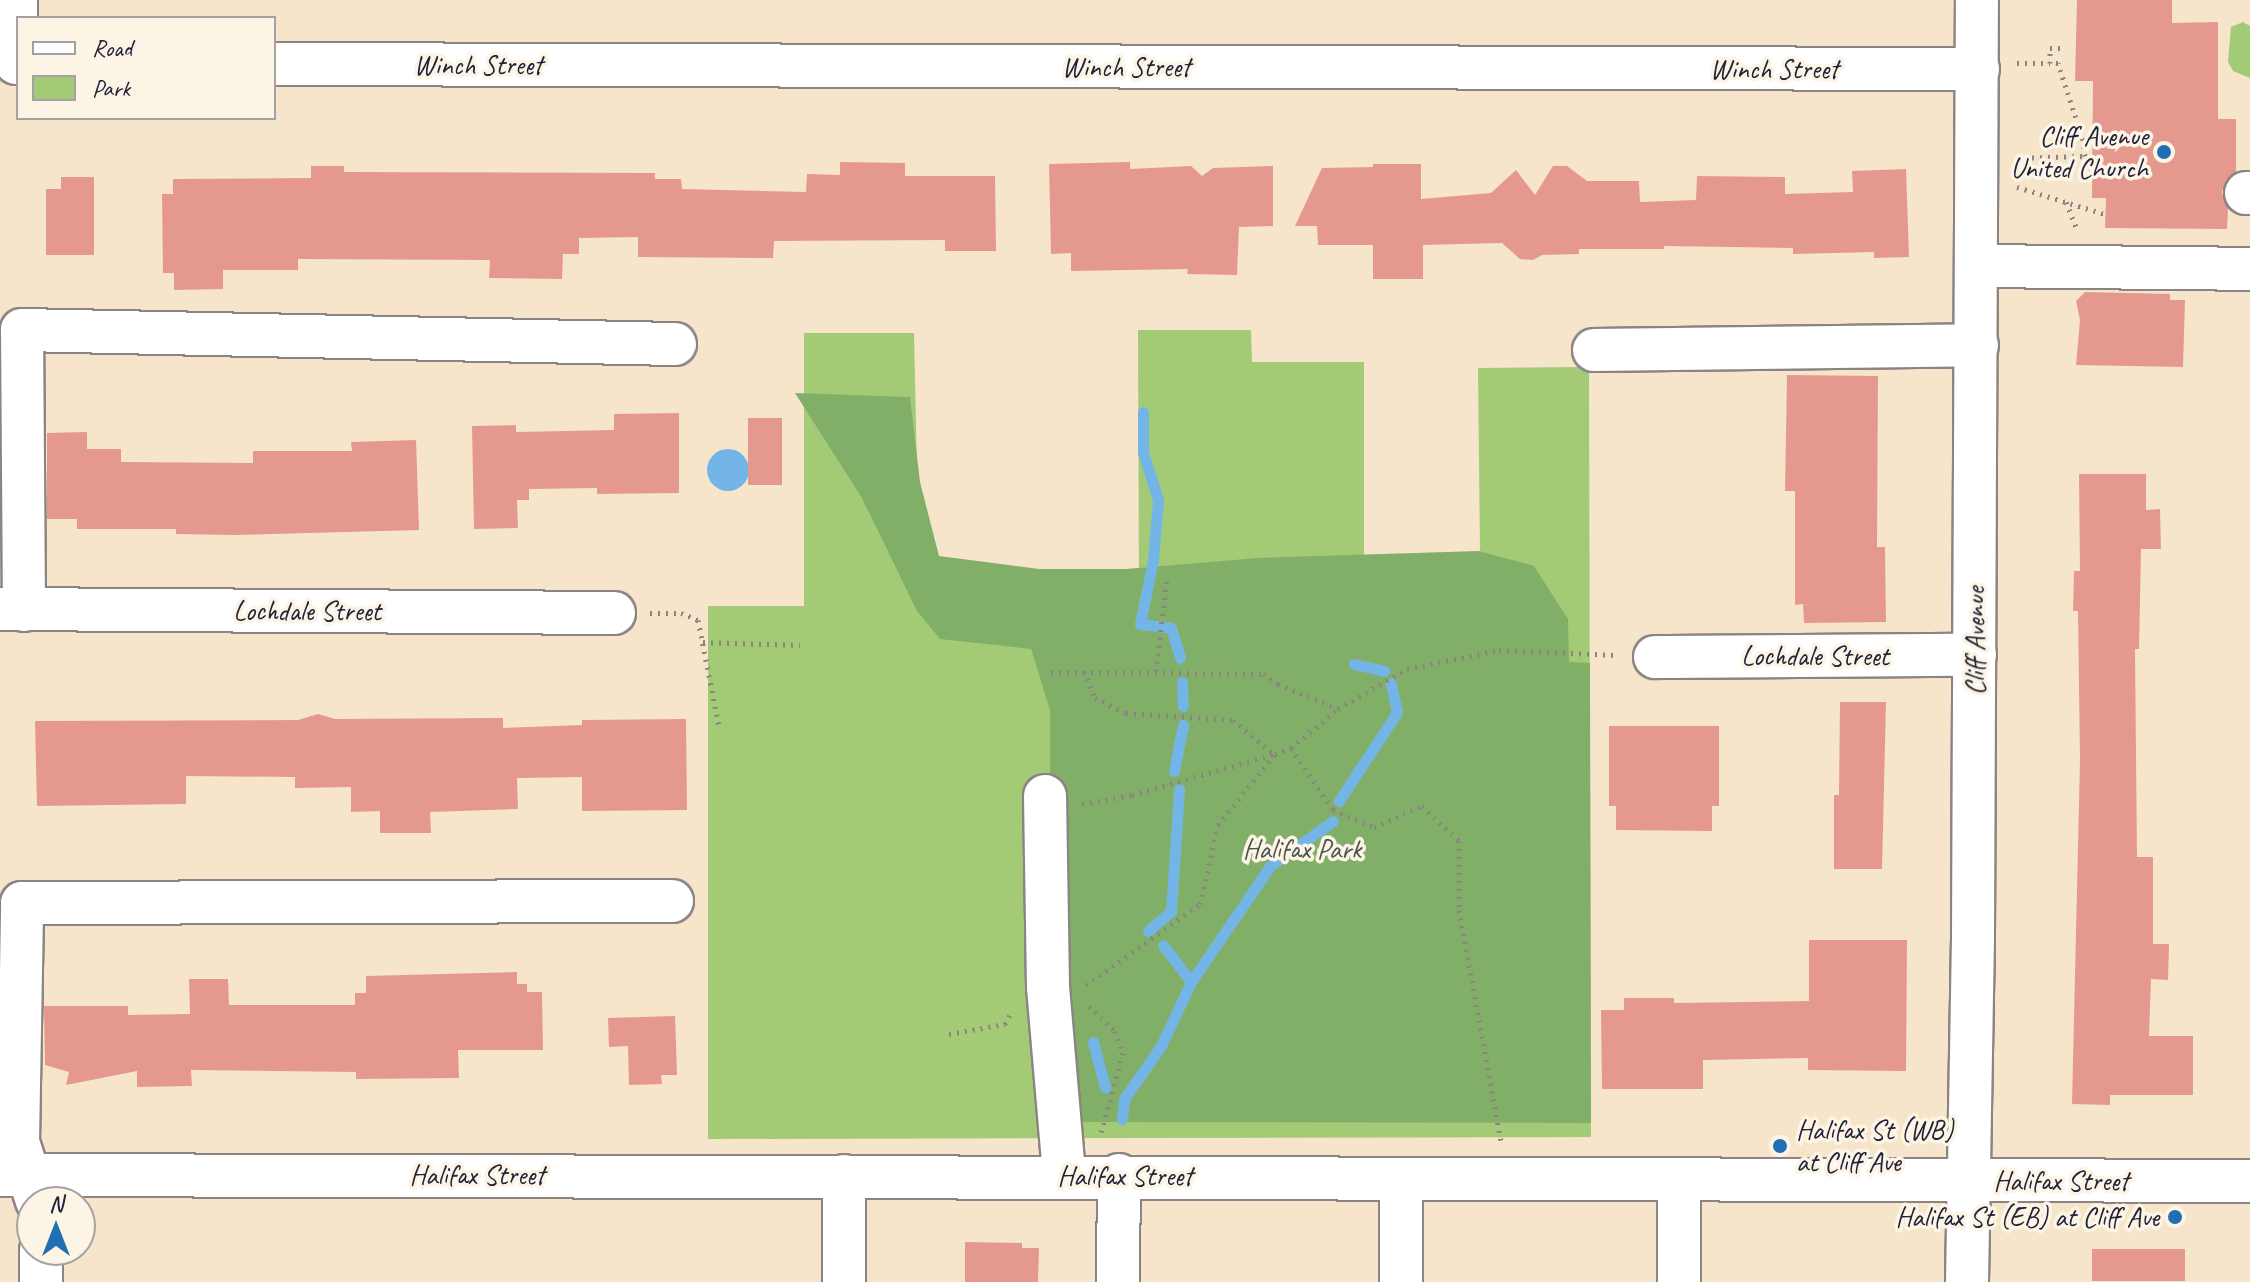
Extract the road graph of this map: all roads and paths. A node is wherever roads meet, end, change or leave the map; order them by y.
1 (16, 0) edge
2 (1977, 0) edge
3 (2066, 48) dead end
4 (11, 63) edge
5 (2050, 63) junction
6 (276, 64) edge
7 (1997, 66) junction
8 (2016, 158) dead end
9 (2017, 187) dead end
10 (2105, 214) dead end
11 (1977, 266) junction
12 (2250, 269) edge
13 (675, 344) dead end
14 (1977, 345) junction
15 (1594, 350) dead end
16 (1167, 577) dead end
17 (12, 610) edge
18 (614, 613) joint
19 (703, 642) junction
20 (800, 645) dead end
21 (1975, 655) junction
22 (1655, 657) joint
23 (1084, 671) junction
24 (1156, 671) junction
25 (1051, 672) dead end
26 (1338, 709) junction
27 (719, 726) dead end
28 (1291, 748) junction
29 (1275, 754) junction
30 (1045, 803) joint
31 (672, 901) dead end
32 (1048, 974) junction
33 (949, 1034) dead end
34 (1502, 1145) dead end
35 (1108, 1160) junction
36 (1064, 1175) junction
37 (844, 1176) junction
38 (1401, 1180) junction
39 (1968, 1181) junction
40 (2250, 1181) edge
41 (1679, 1182) junction
42 (21, 1184) edge
43 (844, 1282) edge
44 (1118, 1282) edge
45 (1401, 1282) edge
46 (1679, 1282) edge
47 (1967, 1282) edge

1 - 4 street
2 - 7 street, Cliff Avenue
3 - 5 path
5 - 7 path
5 - 8 path
6 - 7 street, Winch Street
7 - 11 street, Cliff Avenue
9 - 10 path
11 - 12 street
11 - 14 street, Cliff Avenue
13 - 17 street
14 - 15 street
14 - 21 street, Cliff Avenue
16 - 24 path
17 - 18 street, Lochdale Street
18 - 19 path
19 - 20 path
19 - 27 path
21 - 22 street, Lochdale Street
21 - 39 street, Cliff Avenue
22 - 26 path
23 - 24 path
23 - 25 path
23 - 29 path
24 - 26 path
26 - 28 path
28 - 29 path
28 - 34 path
29 - 30 path
29 - 35 path
30 - 32 street
31 - 42 street
32 - 33 path
32 - 36 street
35 - 36 street, Halifax Street
35 - 38 street, Halifax Street
35 - 44 street
36 - 37 street, Halifax Street
37 - 42 street, Halifax Street
37 - 43 street
38 - 41 street, Halifax Street
38 - 45 street
39 - 40 street, Halifax Street
39 - 41 street, Halifax Street
39 - 47 street, Cliff Avenue
41 - 46 street

